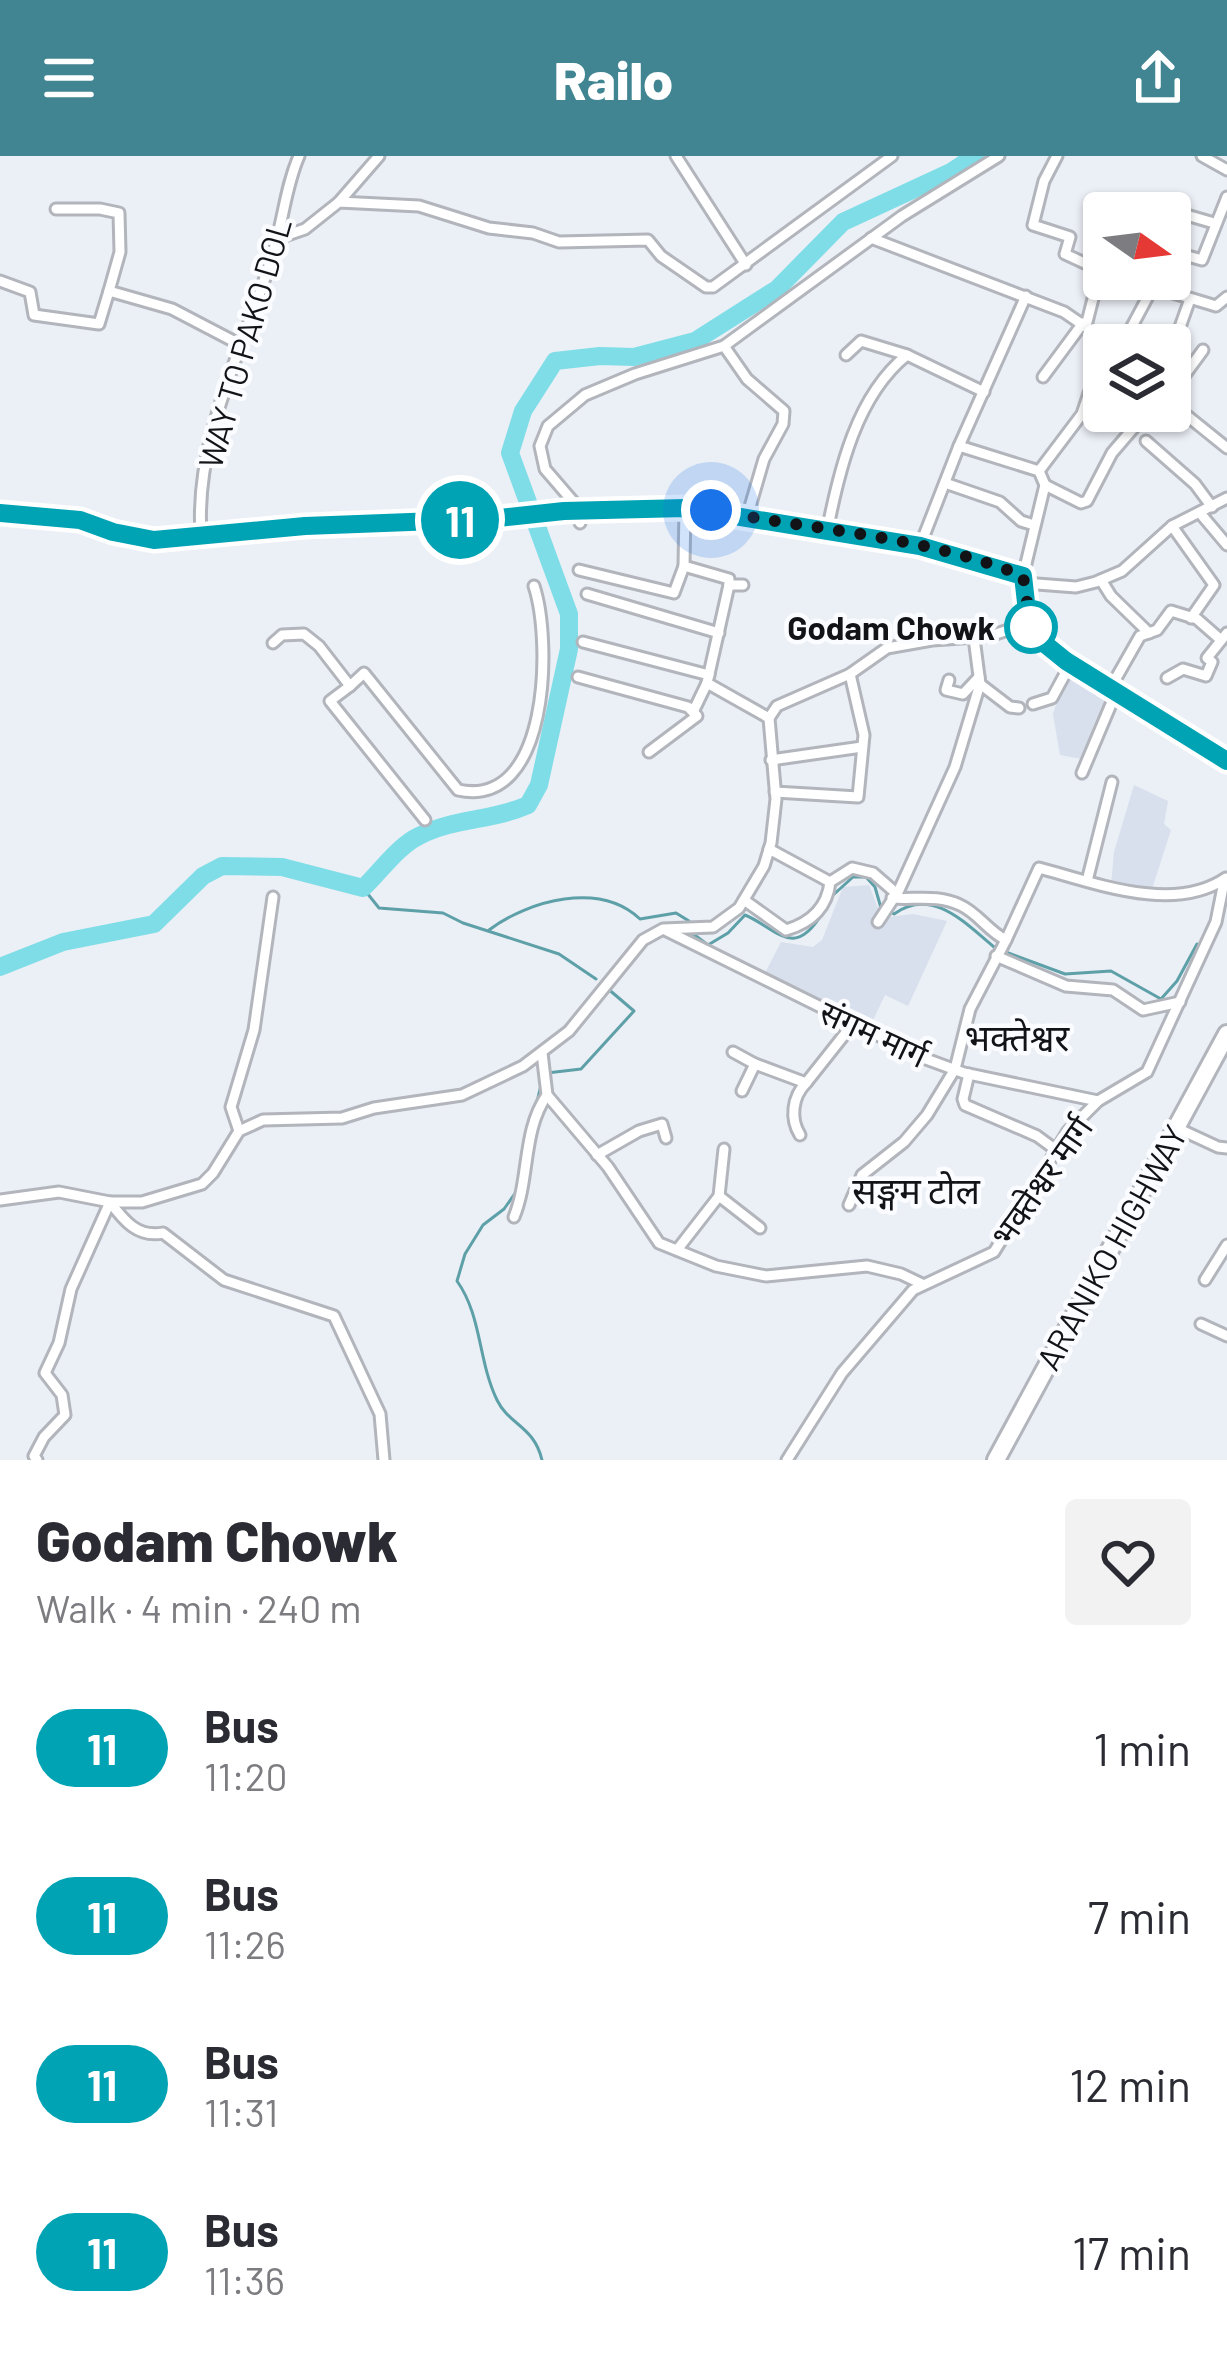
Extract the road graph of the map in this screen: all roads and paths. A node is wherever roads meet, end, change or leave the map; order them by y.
1 (299, 156) edge
2 (379, 156) edge
3 (676, 156) edge
4 (892, 156) edge
5 (999, 156) edge
6 (1057, 156) edge
7 (1202, 156) edge
8 (1227, 170) edge
9 (1227, 196) edge
10 (339, 202) junction
11 (56, 209) dead end
12 (1191, 216) edge
13 (1214, 223) junction
14 (276, 238) junction
15 (871, 238) junction
16 (1191, 257) edge
17 (746, 265) junction
18 (0, 281) edge
19 (109, 291) junction
20 (1026, 296) junction
21 (1227, 297) edge
22 (1191, 298) edge
23 (1083, 324) edge
24 (1084, 324) edge
25 (1083, 326) edge
26 (239, 344) junction
27 (724, 346) junction
28 (1203, 350) dead end
29 (846, 355) dead end
30 (907, 355) junction
31 (1191, 368) edge
32 (1043, 377) dead end
33 (984, 392) junction
34 (1083, 411) edge
35 (1191, 417) edge
36 (1130, 432) edge
37 (1146, 441) dead end
38 (959, 446) junction
39 (1227, 448) edge
40 (1039, 471) junction
41 (945, 483) junction
42 (1045, 485) junction
43 (1227, 498) edge
44 (1211, 507) junction
45 (685, 508) junction
46 (0, 513) edge
47 (1200, 513) junction
48 (574, 515) junction
49 (748, 517) junction
50 (1034, 525) junction
51 (1172, 526) junction
52 (827, 531) junction
53 (201, 534) junction
54 (1227, 545) edge
55 (920, 546) junction
56 (684, 566) junction
57 (579, 570) dead end
58 (1023, 579) junction
59 (1101, 580) junction
60 (743, 584) dead end
61 (729, 585) junction
62 (534, 586) dead end
63 (587, 594) dead end
64 (1191, 618) junction
65 (1029, 623) junction
66 (719, 633) junction
67 (1150, 633) junction
68 (1224, 636) edge
69 (974, 638) junction
70 (584, 642) dead end
71 (273, 644) dead end
72 (1066, 661) junction
73 (850, 674) junction
74 (578, 677) dead end
75 (1167, 678) dead end
76 (708, 679) junction
77 (949, 680) dead end
78 (980, 681) junction
79 (350, 686) junction
80 (1114, 688) junction
81 (1033, 704) dead end
82 (1019, 708) dead end
83 (693, 712) junction
84 (769, 718) junction
85 (862, 747) junction
86 (649, 752) dead end
87 (771, 760) junction
88 (1227, 760) edge
89 (1082, 773) dead end
90 (1112, 782) dead end
91 (775, 792) junction
92 (425, 820) dead end
93 (769, 849) junction
94 (1226, 879) edge
95 (1087, 881) junction
96 (830, 882) junction
97 (894, 896) junction
98 (273, 897) dead end
99 (744, 900) junction
100 (878, 922) dead end
101 (663, 929) junction
102 (1006, 940) junction
103 (996, 956) junction
104 (1180, 1002) junction
105 (852, 1025) junction
106 (1227, 1034) edge
107 (734, 1052) dead end
108 (543, 1055) junction
109 (754, 1064) junction
110 (955, 1070) junction
111 (969, 1074) junction
112 (806, 1083) junction
113 (547, 1089) junction
114 (742, 1091) dead end
115 (1098, 1101) junction
116 (1177, 1128) junction
117 (239, 1131) junction
118 (800, 1135) dead end
119 (666, 1138) dead end
120 (724, 1148) dead end
121 (1227, 1148) edge
122 (1056, 1150) junction
123 (598, 1155) junction
124 (719, 1196) junction
125 (0, 1199) edge
126 (110, 1202) junction
127 (849, 1205) dead end
128 (514, 1217) dead end
129 (760, 1228) dead end
130 (1227, 1245) edge
131 (676, 1250) junction
132 (1205, 1280) dead end
133 (922, 1284) junction
134 (1201, 1324) dead end
135 (1227, 1336) edge
136 (37, 1460) edge
137 (384, 1460) edge
138 (787, 1460) edge
139 (996, 1460) edge

1 - 14 street, WAY TO PAKO DOL
2 - 10 street
3 - 17 street
4 - 17 street
5 - 15 street
6 - 24 street
7 - 8 street
9 - 13 street
10 - 14 street
10 - 17 street
11 - 19 street
12 - 13 street
13 - 16 street
14 - 26 street, WAY TO PAKO DOL
15 - 20 street
15 - 27 street
18 - 19 street
19 - 26 street
20 - 23 street
20 - 33 street
21 - 22 street
25 - 32 street
26 - 53 street, WAY TO PAKO DOL
27 - 48 street
27 - 49 street
28 - 31 street
29 - 30 street
30 - 33 street
30 - 52 street
33 - 38 street
34 - 40 street
35 - 39 street
36 - 42 street
37 - 44 street
38 - 40 street
38 - 41 street
40 - 42 street
41 - 50 street
41 - 55 street
42 - 50 street
43 - 44 street
44 - 47 street
45 - 48 main road
45 - 49 main road
45 - 56 street
46 - 53 main road
47 - 51 street
47 - 54 street
48 - 53 main road
49 - 52 main road
50 - 58 street
51 - 59 street
51 - 64 street
52 - 55 main road
55 - 58 main road
56 - 57 street
56 - 61 street
58 - 59 street
58 - 65 main road
59 - 67 street
60 - 61 street
61 - 66 street
62 - 79 street
63 - 66 street
64 - 67 street
64 - 68 street
65 - 69 street
65 - 72 main road
66 - 76 street
67 - 80 street
68 - 75 street
69 - 73 street
69 - 78 street
70 - 76 street
71 - 79 street
72 - 80 main road
72 - 81 street
73 - 84 street
73 - 85 street
74 - 83 street
76 - 83 street
76 - 84 street
77 - 78 street
78 - 82 street
78 - 97 street
79 - 92 street
80 - 88 main road
80 - 89 street
83 - 86 street
84 - 87 street
85 - 87 street
85 - 91 street
87 - 91 street
90 - 95 street
91 - 93 street
93 - 96 street
93 - 99 street
94 - 95 street
94 - 104 street, भक्तेश्वर मार्ग
95 - 102 street
96 - 97 street
96 - 99 street
97 - 100 street
97 - 102 street
98 - 117 street
99 - 101 street
101 - 105 street, संगम मार्ग
101 - 108 street
102 - 103 street
103 - 104 street
103 - 110 street
104 - 115 street, भक्तेश्वर मार्ग
105 - 110 street, संगम मार्ग
105 - 112 street
106 - 116 highway, ARANIKO HIGHWAY
107 - 109 street
108 - 113 street
108 - 117 street
109 - 112 street
109 - 114 street
110 - 111 street, संगम मार्ग
110 - 127 street
111 - 115 street, संगम मार्ग
111 - 122 street
112 - 118 street
113 - 123 street
113 - 128 street
115 - 122 street, भक्तेश्वर मार्ग
116 - 121 street
116 - 139 highway, ARANIKO HIGHWAY
117 - 126 street
119 - 123 street
120 - 124 street
122 - 133 street, भक्तेश्वर मार्ग
123 - 131 street
124 - 129 street
124 - 131 street
125 - 126 street
126 - 136 street
126 - 137 street
130 - 132 street
131 - 133 street
133 - 138 street, भक्तेश्वर मार्ग
134 - 135 street

